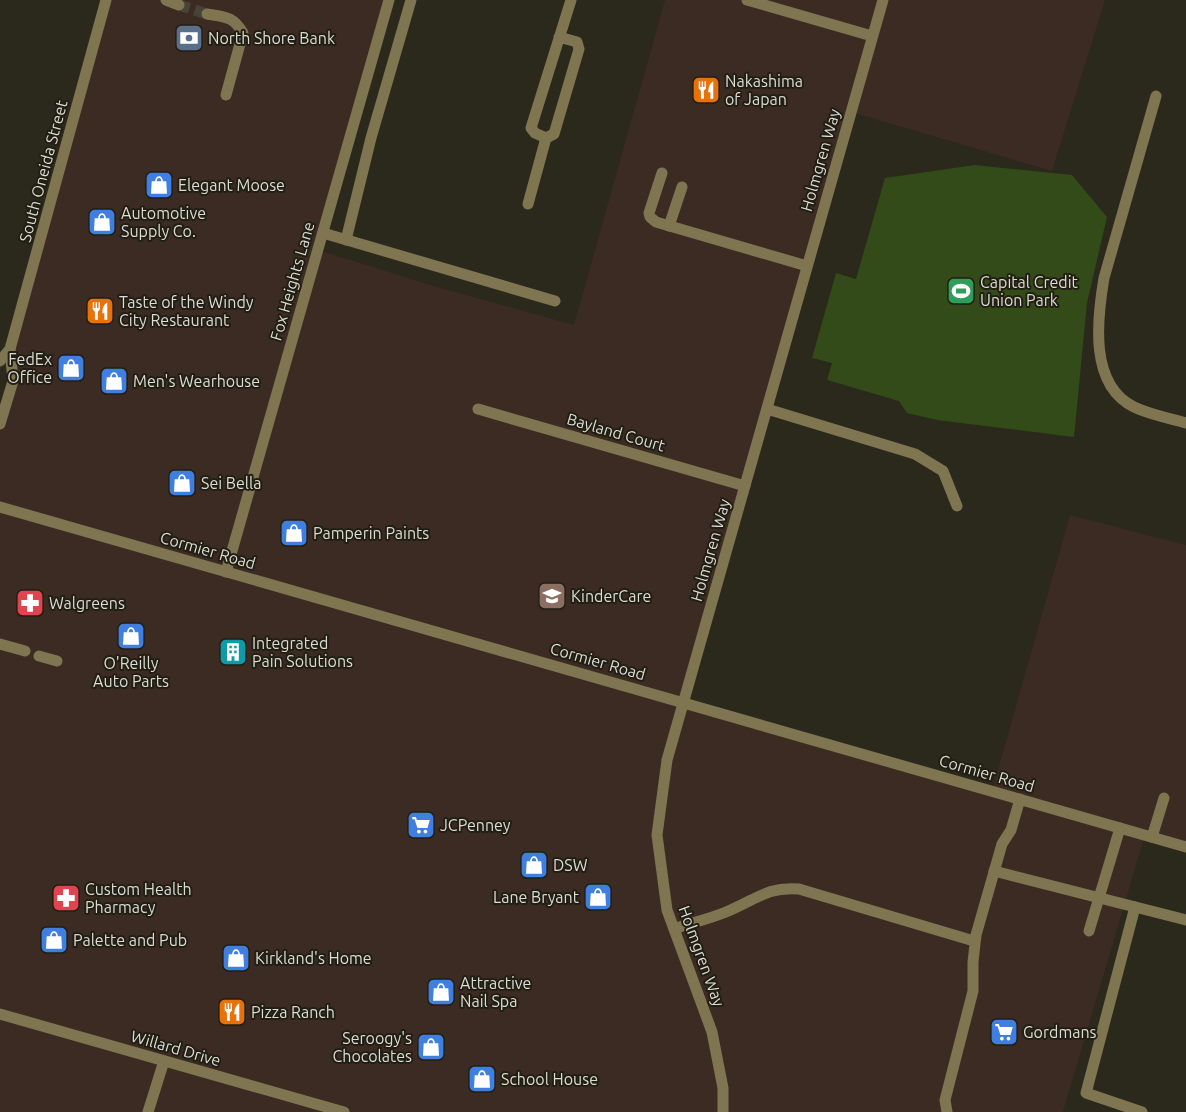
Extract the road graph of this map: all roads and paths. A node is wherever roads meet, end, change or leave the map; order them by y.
1 (106, 0) edge
2 (166, 0) edge
3 (389, 0) edge
4 (411, 0) edge
5 (571, 0) edge
6 (747, 0) edge
7 (883, 0) edge
8 (179, 5) dead end
9 (207, 14) tunnel mouth
10 (872, 36) junction
11 (559, 37) junction
12 (377, 40) junction
13 (398, 46) junction
14 (226, 95) dead end
15 (1156, 96) dead end
16 (351, 132) junction
17 (371, 138) junction
18 (546, 138) junction
19 (662, 173) dead end
20 (682, 187) dead end
21 (528, 204) dead end
22 (669, 226) junction
23 (322, 233) junction
24 (346, 240) junction
25 (807, 266) junction
26 (555, 301) dead end
27 (10, 349) junction
28 (0, 361) edge
29 (478, 409) dead end
30 (767, 409) junction
31 (1186, 423) edge
32 (0, 424) edge
33 (745, 486) junction
34 (957, 506) dead end
35 (0, 507) edge
36 (226, 572) junction
37 (0, 644) edge
38 (24, 652) dead end
39 (39, 656) dead end
40 (57, 661) dead end
41 (683, 703) junction
42 (1164, 798) dead end
43 (1020, 799) junction
44 (1120, 828) junction
45 (1152, 837) junction
46 (1186, 847) edge
47 (994, 871) junction
48 (1099, 898) junction
49 (1135, 907) junction
50 (1186, 920) edge
51 (674, 929) junction
52 (1089, 931) dead end
53 (974, 941) junction
54 (0, 1014) edge
55 (164, 1061) junction
56 (148, 1112) edge
57 (344, 1112) edge
58 (723, 1112) edge
59 (947, 1112) edge
60 (1142, 1112) edge

1 - 27 street, South Oneida Street
2 - 8 street
3 - 12 street, Fox Heights Lane
4 - 13 street
5 - 11 street
6 - 10 street
7 - 10 street, Holmgren Way
9 - 14 street
10 - 25 street, Holmgren Way
11 - 18 street
11 - 18 street
12 - 13 street
12 - 16 street, Fox Heights Lane
13 - 17 street
15 - 31 street
16 - 17 street
16 - 23 street, Fox Heights Lane
17 - 24 street
18 - 21 street
19 - 22 street
20 - 22 street
22 - 25 street
23 - 24 street
23 - 36 street, Fox Heights Lane
24 - 26 street
25 - 30 street, Holmgren Way
27 - 28 street, South Oneida Street
27 - 32 street, South Oneida Street
29 - 33 street, Bayland Court
30 - 33 street, Holmgren Way
30 - 34 street
33 - 41 street, Holmgren Way
35 - 36 street, Cormier Road
36 - 41 street, Cormier Road
37 - 38 street
39 - 40 street
41 - 43 street, Cormier Road
41 - 51 street, Holmgren Way
42 - 45 street
43 - 44 street, Cormier Road
43 - 47 street
44 - 45 street, Cormier Road
44 - 48 street
45 - 46 street, Cormier Road
47 - 48 street
47 - 53 street
48 - 49 street
48 - 52 street
49 - 50 street
49 - 60 street
51 - 53 street
51 - 58 street, Holmgren Way
53 - 59 street
54 - 55 street, Willard Drive
55 - 56 street
55 - 57 street, Willard Drive

